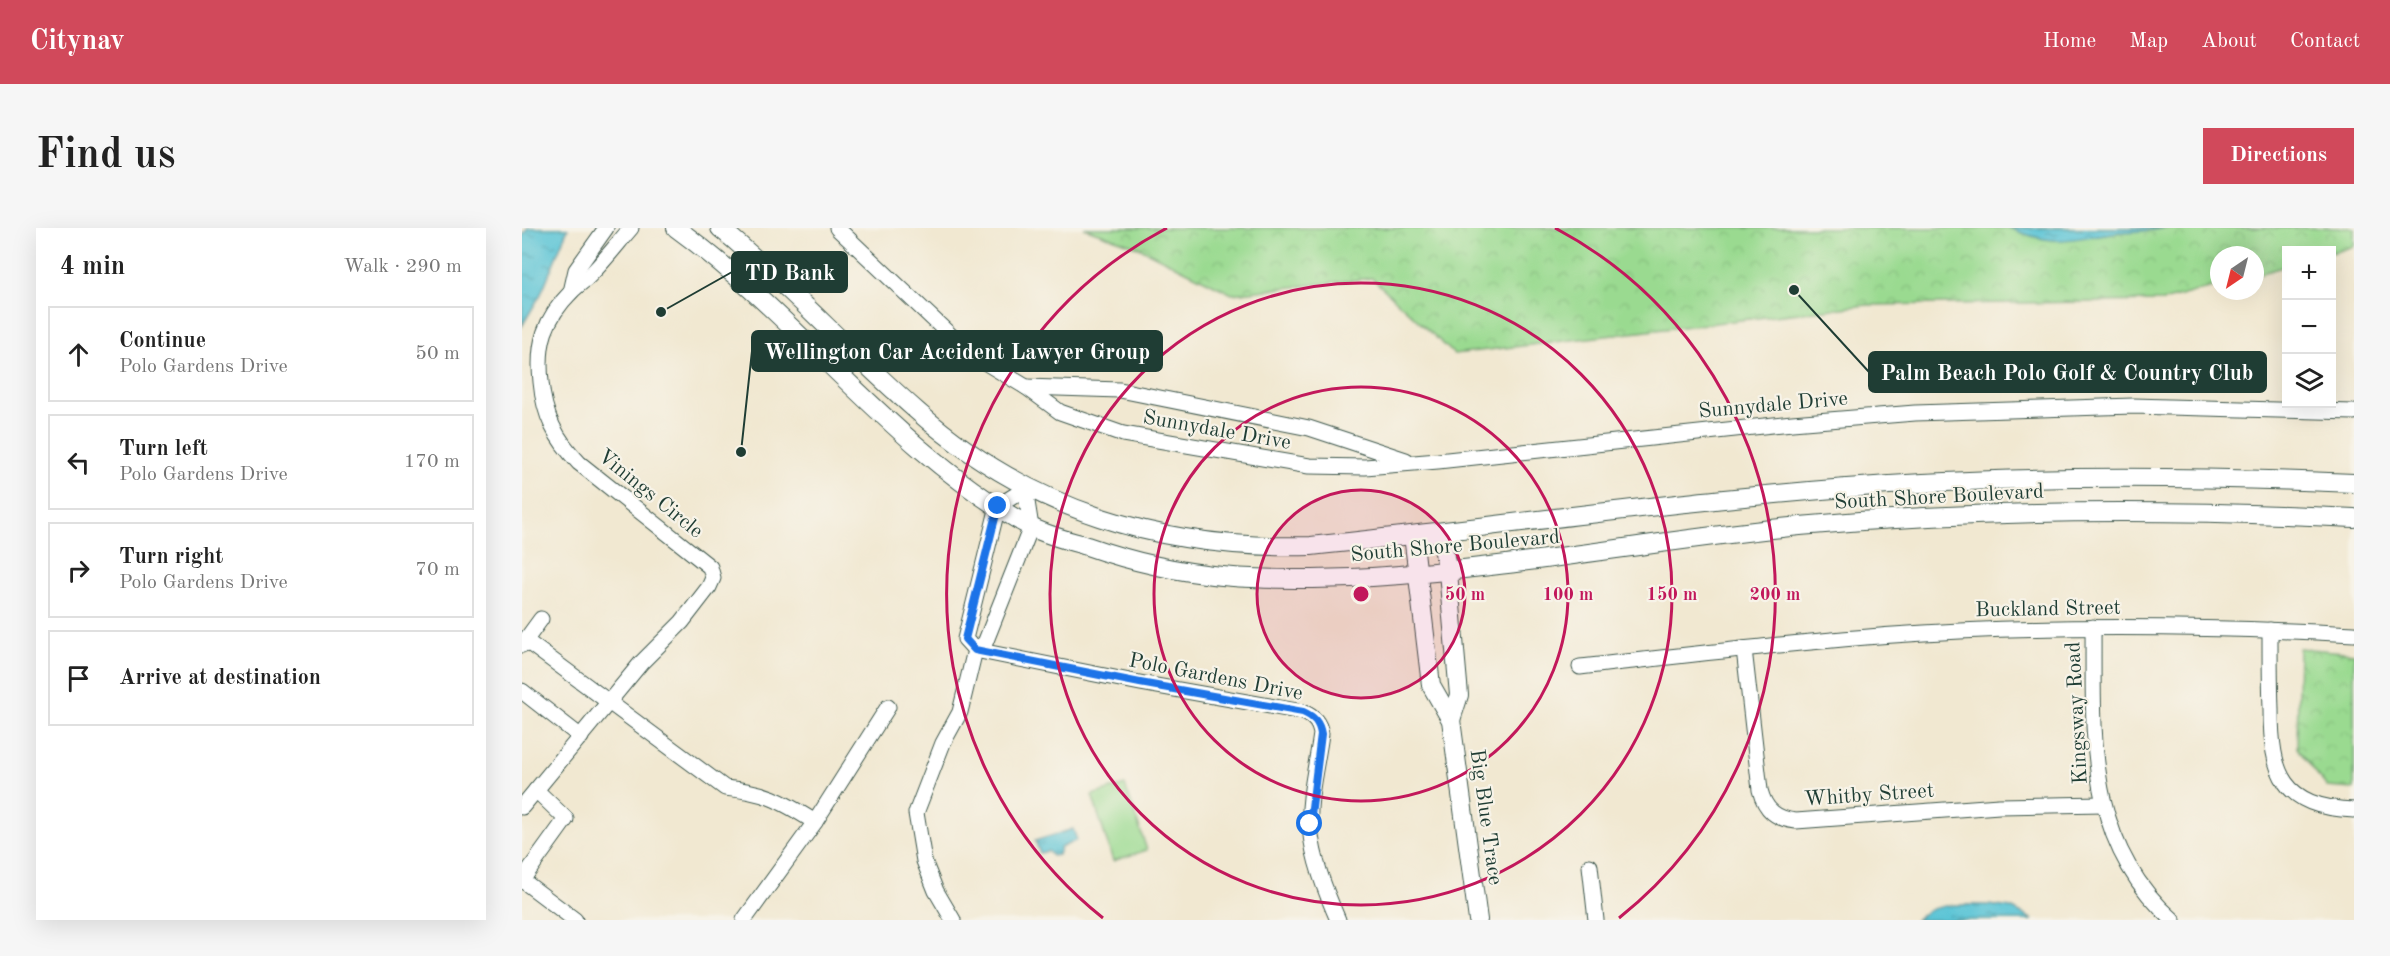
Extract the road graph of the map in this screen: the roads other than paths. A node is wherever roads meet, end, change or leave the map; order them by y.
1 (606, 228) edge
2 (631, 228) edge
3 (676, 228) edge
4 (720, 228) edge
5 (837, 228) edge
6 (571, 292) junction
7 (1026, 387) junction
8 (2354, 412) edge
9 (1412, 462) junction
10 (2354, 483) edge
11 (1025, 489) junction
12 (998, 506) junction
13 (2354, 518) edge
14 (1030, 527) junction
15 (1440, 533) junction
16 (1413, 535) junction
17 (1448, 572) junction
18 (1419, 574) junction
19 (541, 619) dead end
20 (2093, 627) junction
21 (2270, 630) junction
22 (2354, 634) edge
23 (524, 642) edge
24 (1744, 649) junction
25 (975, 650) junction
26 (1580, 667) dead end
27 (522, 690) edge
28 (609, 703) junction
29 (888, 707) dead end
30 (1451, 720) junction
31 (581, 738) junction
32 (536, 790) junction
33 (2103, 804) junction
34 (522, 807) edge
35 (2354, 810) edge
36 (815, 822) junction
37 (1590, 866) dead end
38 (522, 880) edge
39 (574, 920) edge
40 (744, 920) edge
41 (953, 920) edge
42 (1338, 920) edge
43 (1478, 920) edge
44 (1596, 920) edge
45 (2173, 920) edge

1 - 6 street, Vinings Circle
2 - 6 street, Vinings Circle
3 - 12 street, South Shore Boulevard
4 - 11 street, South Shore Boulevard
5 - 7 street, Sunnydale Drive
6 - 28 street, Vinings Circle
7 - 9 street, Sunnydale Drive
7 - 9 street, Sunnydale Drive
8 - 9 street, Sunnydale Drive
10 - 15 street, South Shore Boulevard
11 - 12 street
11 - 14 street
11 - 16 street, South Shore Boulevard
12 - 14 street, South Shore Boulevard
12 - 25 street
13 - 17 street, South Shore Boulevard
14 - 18 street, South Shore Boulevard
14 - 25 street
15 - 16 street, South Shore Boulevard
15 - 17 street, Big Blue Trace
16 - 18 street, Big Blue Trace
17 - 18 street, South Shore Boulevard
17 - 30 street, Big Blue Trace
18 - 30 street, Big Blue Trace
19 - 23 street
20 - 21 street, Buckland Street
20 - 24 street, Buckland Street
20 - 33 street, Kingsway Road
21 - 22 street, Buckland Street
21 - 35 street
23 - 28 street
24 - 26 street, Buckland Street
24 - 33 street, Whitby Street
25 - 41 street
25 - 42 street, Polo Gardens Drive
27 - 31 street
28 - 31 street, Vinings Circle
28 - 36 street
29 - 36 street
30 - 43 street, Big Blue Trace
31 - 32 street, Vinings Circle
32 - 34 street, Vinings Circle
32 - 38 street
33 - 45 street, Kingsway Road
36 - 40 street
37 - 44 street
38 - 39 street

